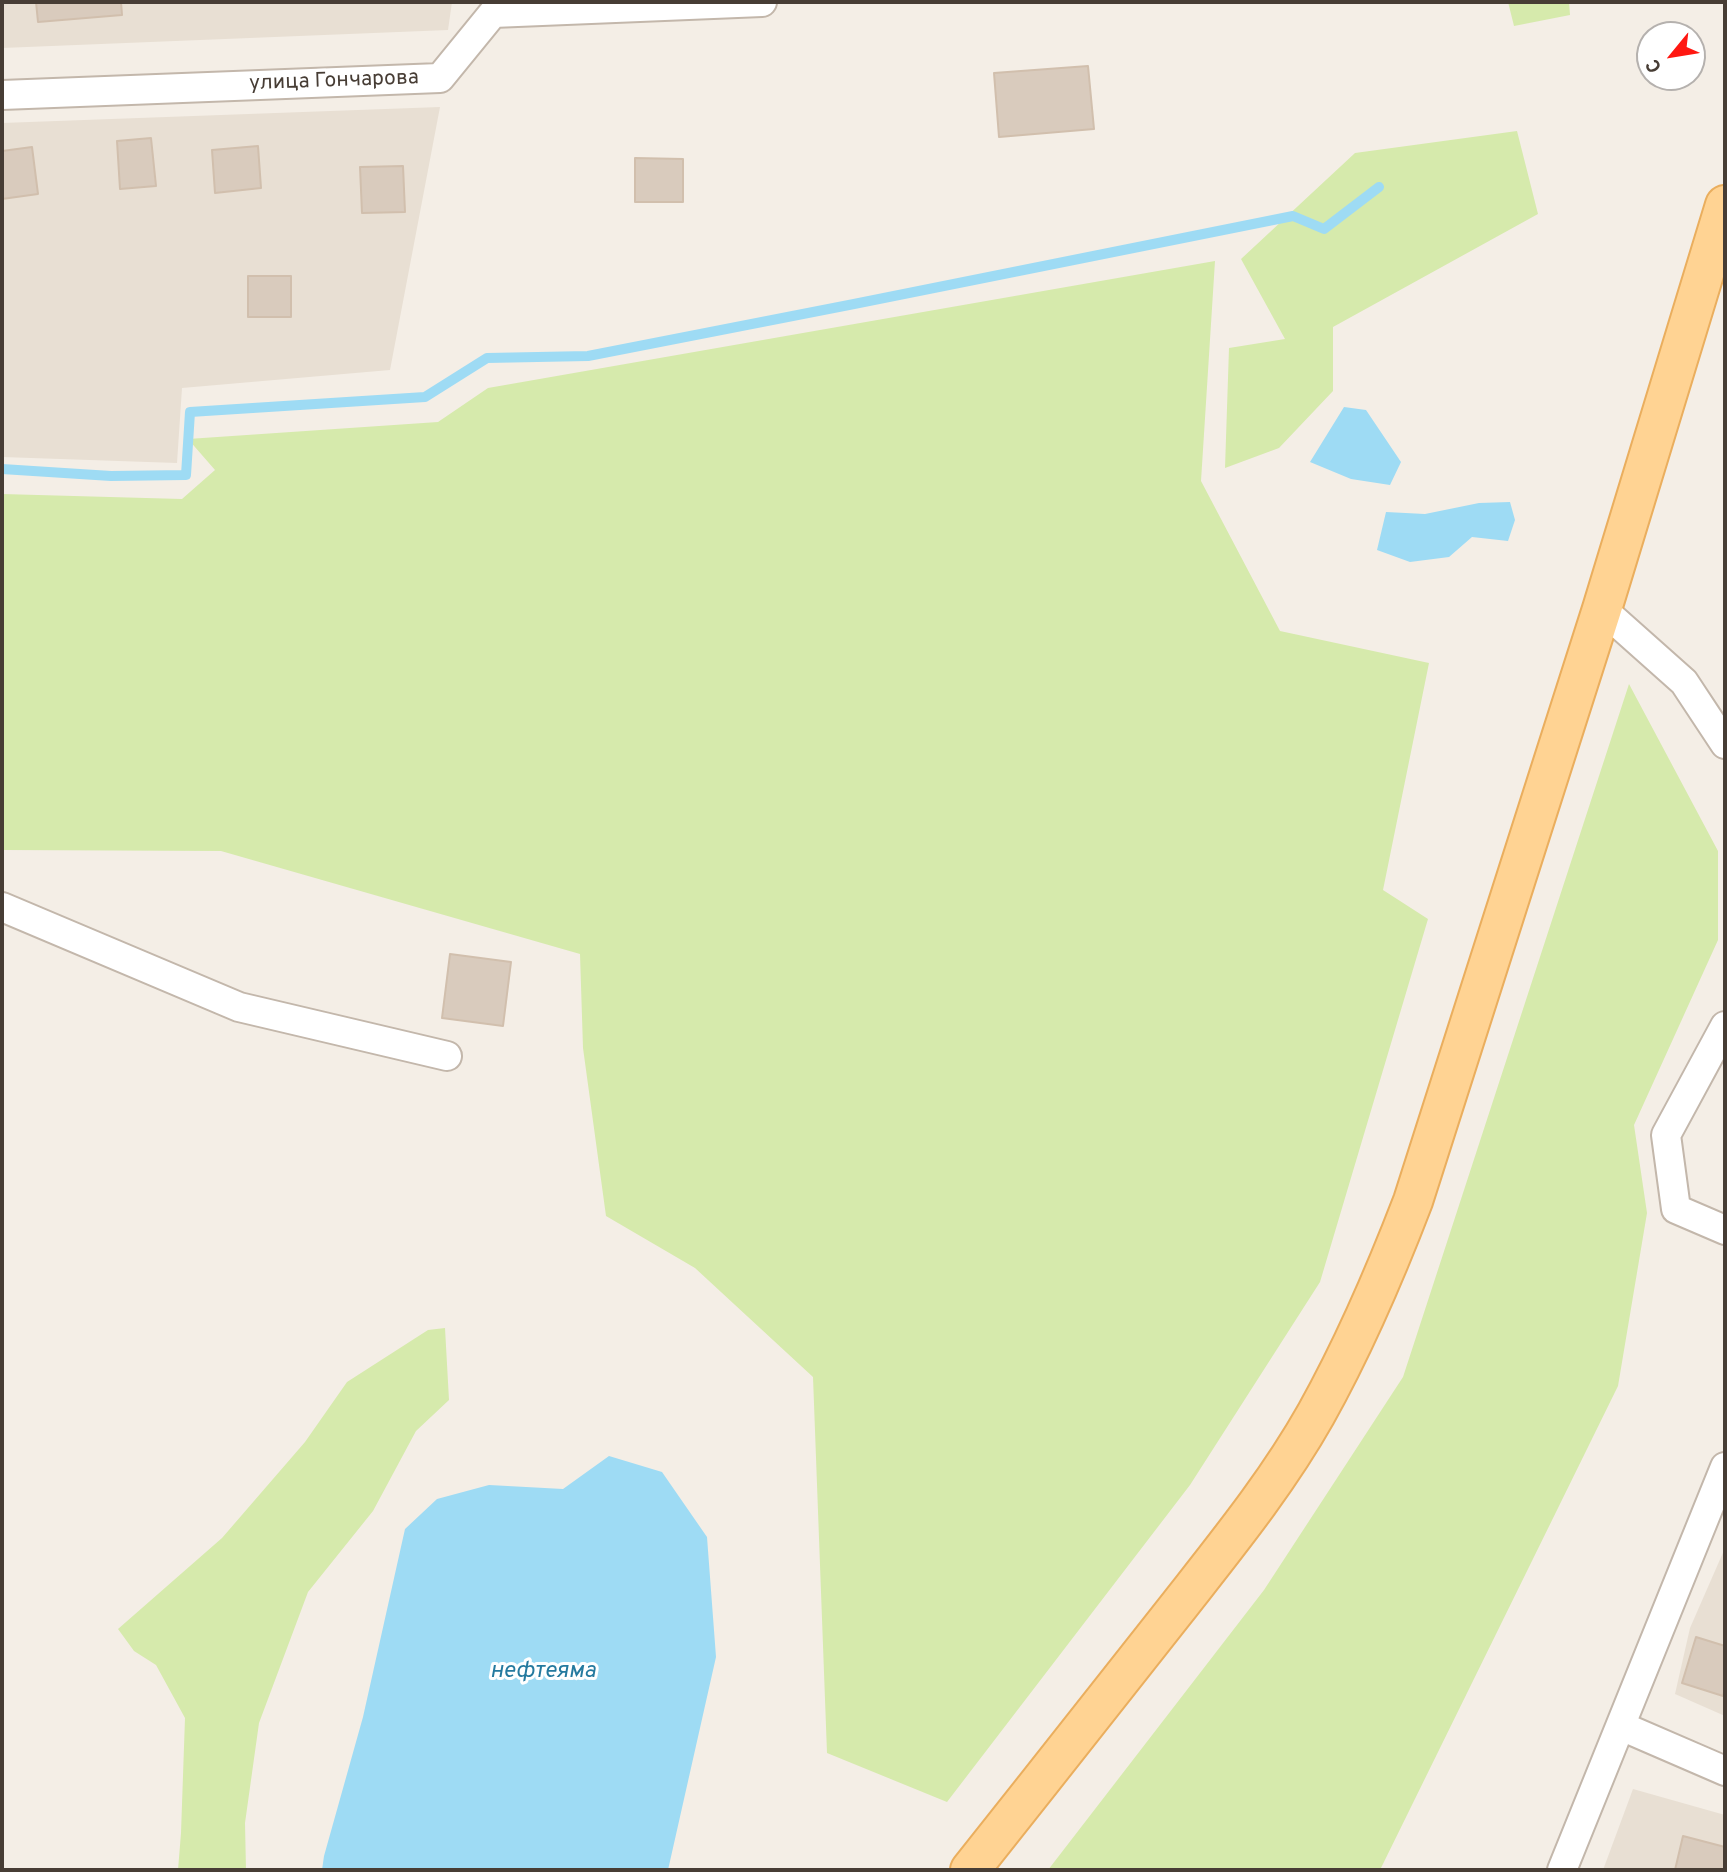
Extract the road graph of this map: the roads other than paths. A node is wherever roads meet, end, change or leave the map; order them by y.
1 (762, 2) edge
2 (493, 8) edge
3 (2, 95) edge
4 (1725, 205) edge
5 (1602, 609) junction
6 (1725, 744) edge
7 (2, 907) edge
8 (1725, 1026) edge
9 (447, 1056) dead end
10 (1725, 1230) edge
11 (1725, 1467) edge
12 (1621, 1726) junction
13 (1725, 1771) edge
14 (970, 1870) edge
15 (1562, 1870) edge

1 - 2 street, улица Гончарова
2 - 3 street, улица Гончарова
4 - 5 main road
5 - 6 street
5 - 14 main road
7 - 9 street
8 - 10 street
11 - 12 street
12 - 13 street
12 - 15 street

